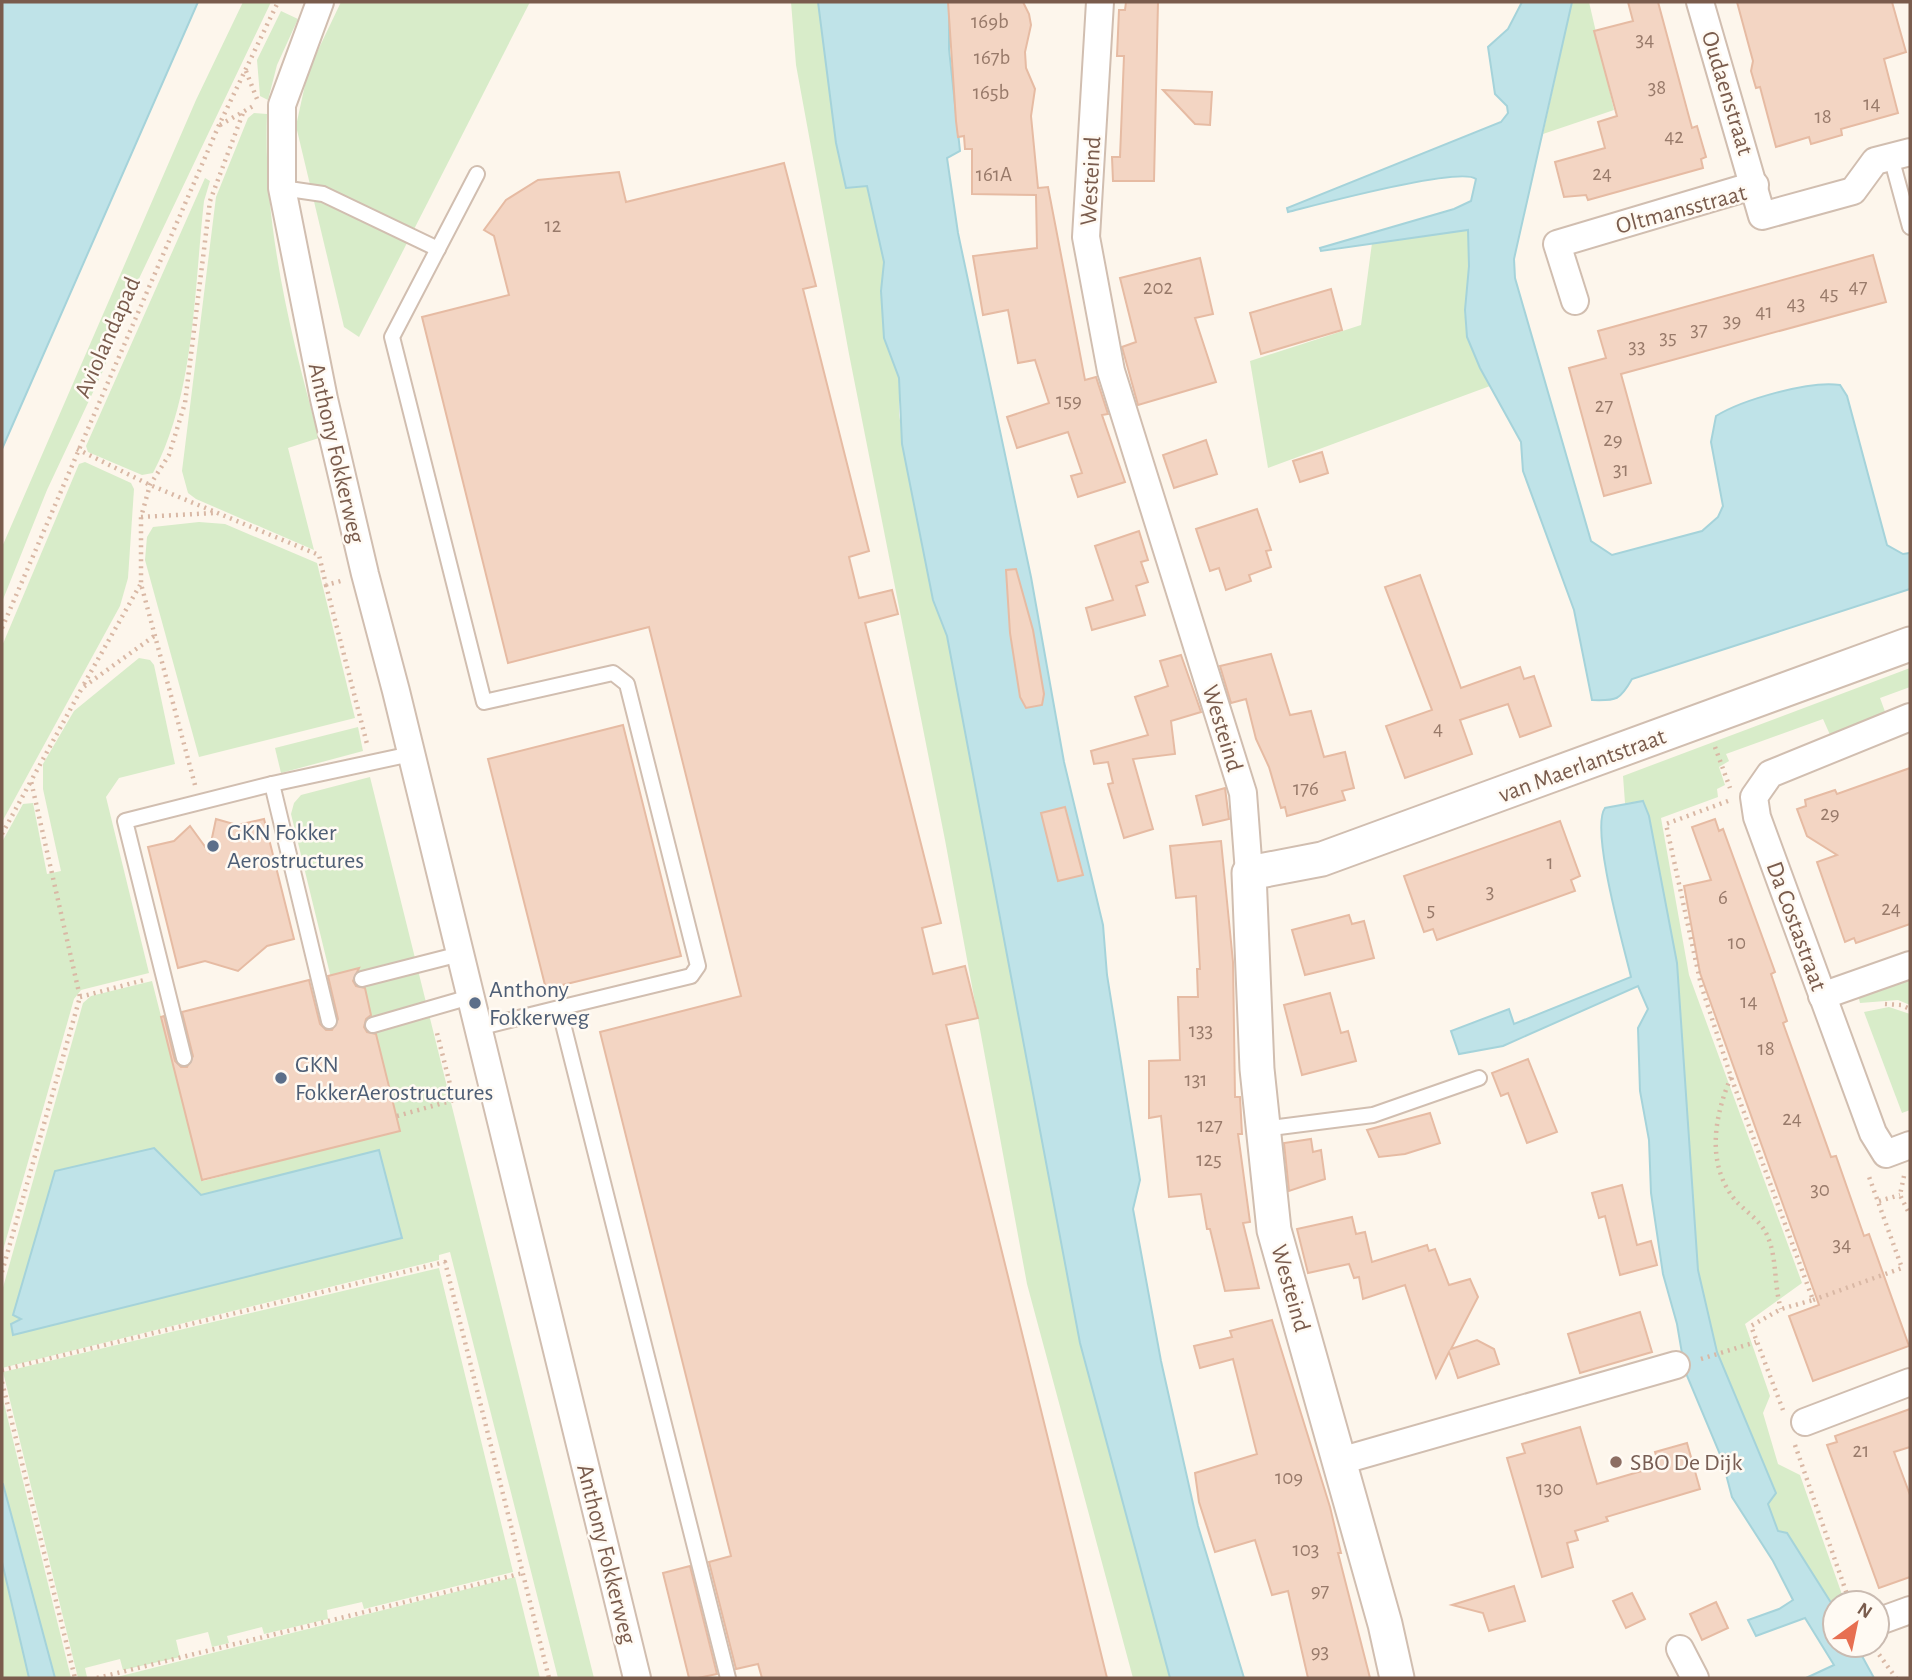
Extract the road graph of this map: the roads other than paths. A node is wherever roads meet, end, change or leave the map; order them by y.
1 (320, 2) edge
2 (1100, 2) edge
3 (1700, 2) edge
4 (1900, 154) edge
5 (477, 174) dead end
6 (1755, 185) junction
7 (282, 188) junction
8 (1910, 227) edge
9 (439, 249) junction
10 (1575, 301) dead end
11 (1910, 644) edge
12 (1910, 717) edge
13 (411, 754) junction
14 (272, 784) junction
15 (1249, 873) junction
16 (460, 954) junction
17 (1910, 965) edge
18 (362, 979) dead end
19 (1822, 996) junction
20 (470, 998) junction
21 (559, 1007) junction
22 (329, 1021) dead end
23 (373, 1024) dead end
24 (478, 1028) junction
25 (184, 1058) dead end
26 (1479, 1078) dead end
27 (1263, 1129) junction
28 (1898, 1149) edge
29 (1676, 1365) dead end
30 (1910, 1382) edge
31 (1797, 1425) road end
32 (1340, 1461) junction
33 (1910, 1610) edge
34 (1891, 1617) edge
35 (1681, 1649) dead end
36 (637, 1678) edge
37 (728, 1678) edge
38 (1397, 1678) edge
39 (1695, 1678) edge

1 - 7 street, Anthony Fokkerweg
2 - 15 street, Westeind
3 - 6 street, Oudaenstraat
4 - 6 street, Oltmansstraat
4 - 8 lane
5 - 9 lane
6 - 10 street, Oltmansstraat
7 - 9 lane
7 - 13 street, Anthony Fokkerweg
9 - 21 lane
11 - 15 street, van Maerlantstraat
12 - 19 street, Da Costastraat
13 - 14 lane
13 - 16 street, Anthony Fokkerweg
14 - 22 lane
14 - 25 lane
15 - 27 street, Westeind
16 - 18 lane
16 - 20 street, Anthony Fokkerweg
17 - 19 street
19 - 28 street, Da Costastraat
20 - 23 lane
20 - 24 street, Anthony Fokkerweg
21 - 24 lane
21 - 37 lane
24 - 36 street, Anthony Fokkerweg
26 - 27 lane
27 - 32 street, Westeind
29 - 32 street
30 - 31 street
32 - 38 street, Westeind
33 - 34 street
35 - 39 street

